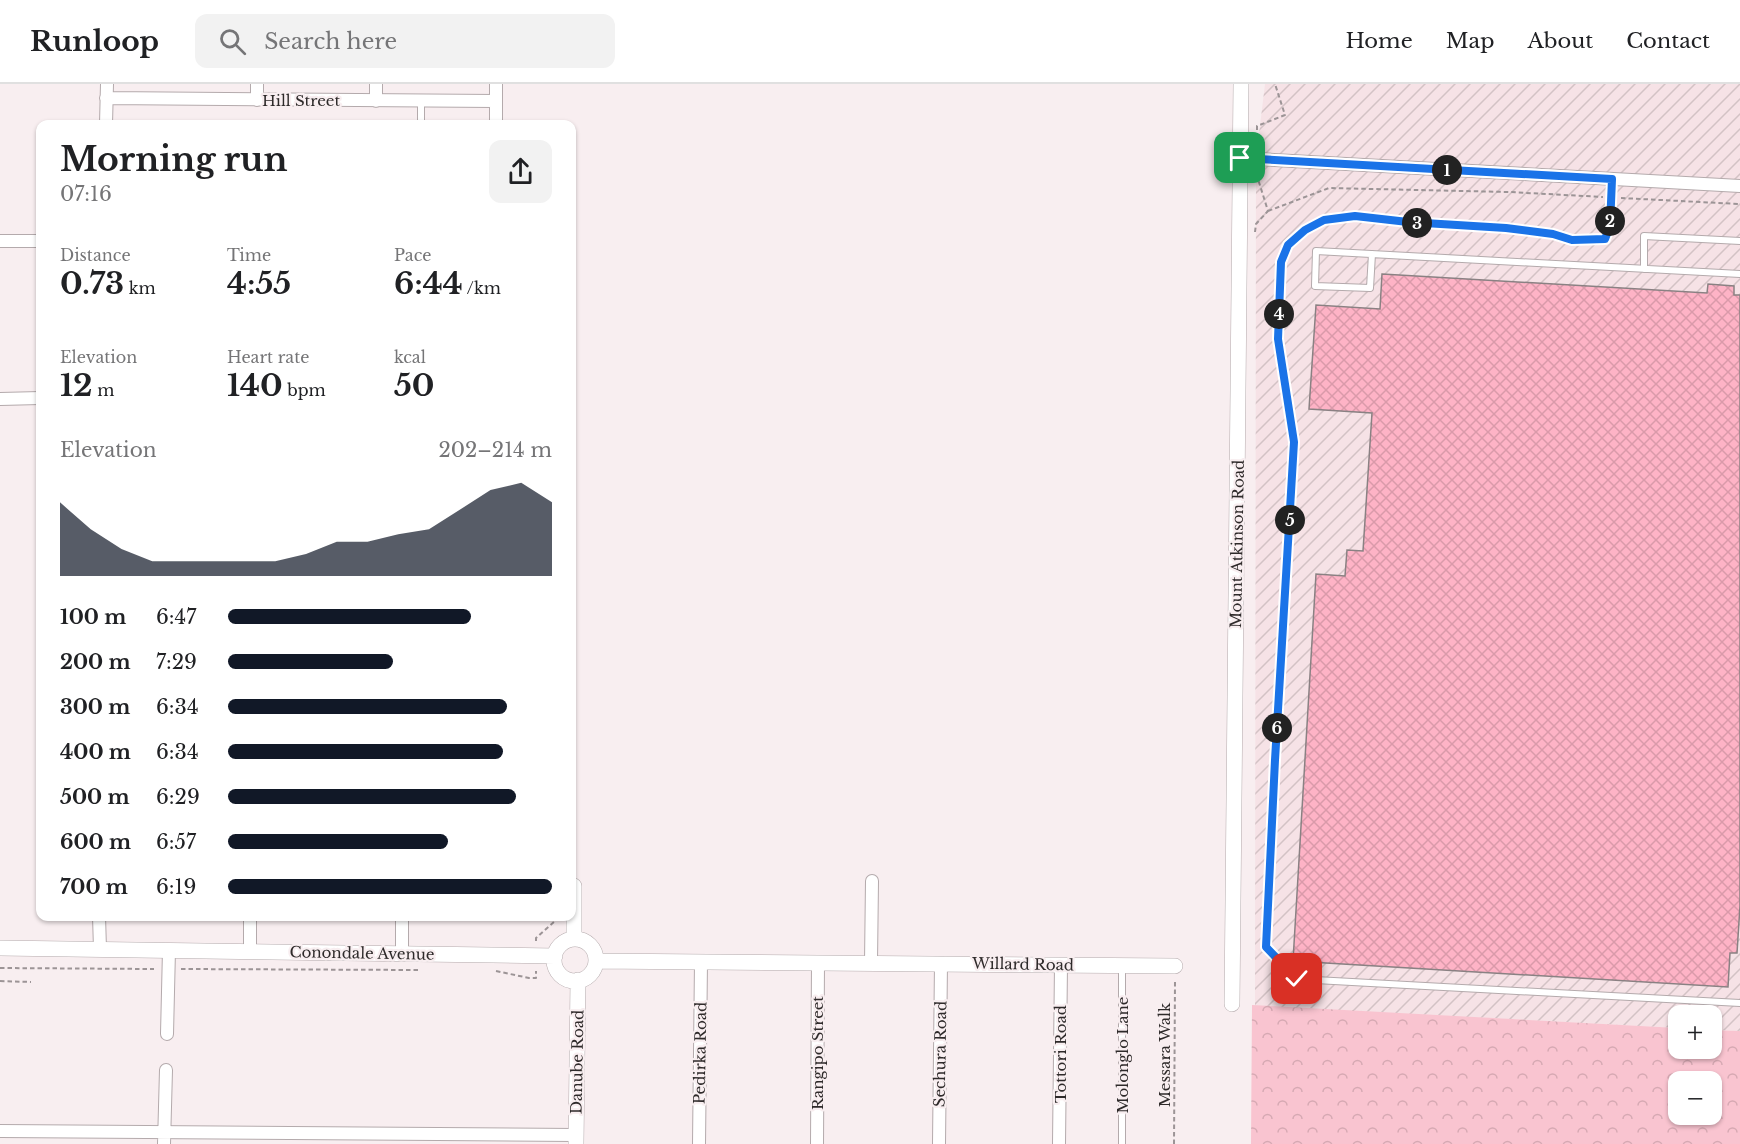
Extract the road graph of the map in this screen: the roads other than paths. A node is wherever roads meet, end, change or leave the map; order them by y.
1 (106, 84) edge
2 (257, 84) edge
3 (376, 84) edge
4 (496, 84) edge
5 (1240, 84) edge
6 (106, 99) junction
7 (256, 100) junction
8 (376, 101) junction
9 (422, 101) junction
10 (496, 101) junction
11 (106, 120) edge
12 (421, 120) edge
13 (496, 120) edge
14 (1240, 158) junction
15 (1612, 179) junction
16 (1740, 186) edge
17 (0, 241) edge
18 (36, 241) edge
19 (1740, 241) edge
20 (1372, 254) junction
21 (1644, 269) junction
22 (1740, 274) edge
23 (36, 398) edge
24 (0, 399) edge
25 (872, 881) dead end
26 (99, 921) edge
27 (250, 921) edge
28 (402, 921) edge
29 (574, 921) edge
30 (574, 939) junction
31 (0, 948) edge
32 (100, 949) junction
33 (170, 950) junction
34 (250, 951) junction
35 (402, 954) junction
36 (555, 956) junction
37 (596, 961) junction
38 (700, 962) junction
39 (818, 962) junction
40 (871, 962) junction
41 (940, 963) junction
42 (1061, 965) junction
43 (1122, 966) junction
44 (1175, 966) road end
45 (578, 981) junction
46 (1740, 1003) edge
47 (1232, 1004) dead end
48 (167, 1034) dead end
49 (166, 1070) dead end
50 (0, 1131) edge
51 (164, 1139) edge
52 (576, 1140) edge
53 (699, 1144) edge
54 (817, 1144) edge
55 (939, 1144) edge
56 (1059, 1144) edge
57 (1122, 1144) edge

1 - 6 street
2 - 7 street
3 - 8 street
4 - 10 street
5 - 14 street, Mount Atkinson Road
6 - 7 street, Hill Street
6 - 11 street
7 - 8 street, Hill Street
8 - 9 street, Hill Street
9 - 10 street, Hill Street
9 - 12 lane
10 - 13 street
14 - 15 street
14 - 47 street, Mount Atkinson Road
15 - 16 street
15 - 46 lane
17 - 18 street
19 - 21 lane
20 - 20 lane
20 - 21 lane
21 - 22 lane
23 - 24 street
25 - 40 street
26 - 32 street
27 - 34 street
28 - 35 street
29 - 30 street
30 - 36 street
30 - 37 street
31 - 32 street, Conondale Avenue
32 - 33 street, Conondale Avenue
33 - 34 street, Conondale Avenue
33 - 48 street
34 - 35 street, Conondale Avenue
35 - 36 street, Conondale Avenue
36 - 45 street
37 - 38 street, Willard Road
37 - 45 street
38 - 39 street, Willard Road
38 - 53 street, Pedirka Road
39 - 40 street, Willard Road
39 - 54 street, Rangipo Street
40 - 41 street, Willard Road
41 - 42 street, Willard Road
41 - 55 street, Sechura Road
42 - 43 street, Willard Road
42 - 56 street, Tottori Road
43 - 44 street, Willard Road
43 - 57 lane, Molonglo Lane
45 - 52 street, Danube Road
49 - 51 street
50 - 51 street
51 - 52 street

